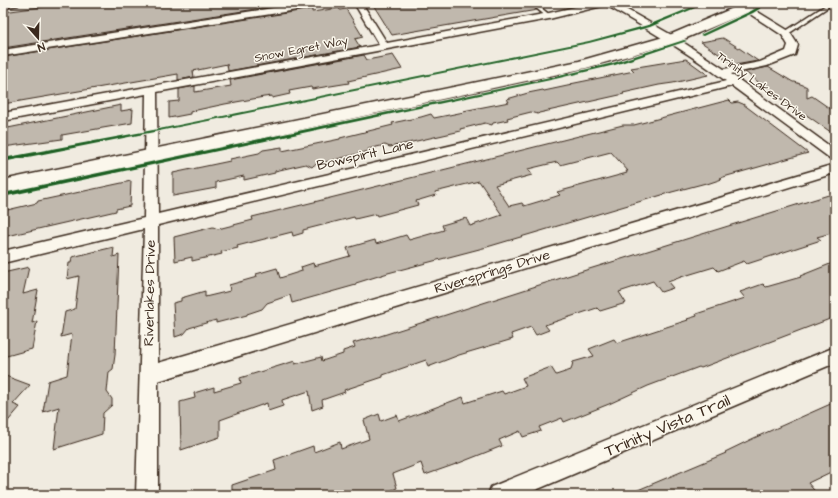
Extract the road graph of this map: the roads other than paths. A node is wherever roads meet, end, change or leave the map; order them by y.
1 (15, 3) edge
2 (322, 3) edge
3 (358, 3) edge
4 (532, 3) edge
5 (603, 3) edge
6 (609, 3) edge
7 (832, 3) edge
8 (3, 5) edge
9 (749, 6) edge
10 (549, 16) junction
11 (786, 33) junction
12 (672, 39) junction
13 (385, 47) junction
14 (3, 53) edge
15 (721, 73) junction
16 (734, 82) junction
17 (151, 90) junction
18 (3, 117) edge
19 (152, 156) junction
20 (835, 156) edge
21 (835, 168) edge
22 (3, 187) edge
23 (150, 221) junction
24 (3, 257) edge
25 (835, 355) edge
26 (148, 375) junction
27 (147, 495) edge
28 (499, 495) edge

1 - 8 street
2 - 14 street
3 - 13 street
4 - 10 lane
5 - 10 street, Snow Egret Way
6 - 12 street, Trinity Lakes Drive
7 - 11 lane
9 - 11 street
9 - 12 main road
10 - 13 street, Snow Egret Way
11 - 15 street
12 - 15 street, Trinity Lakes Drive
12 - 19 main road
13 - 17 street, Snow Egret Way
15 - 16 street, Trinity Lakes Drive
16 - 20 street, Trinity Lakes Drive
16 - 23 street, Bowspirit Lane
17 - 18 street, Snow Egret Way
17 - 19 street, Riverlakes Drive
19 - 22 main road
19 - 23 street, Riverlakes Drive
21 - 26 street, Riversprings Drive
23 - 24 street, Bowspirit Lane
23 - 26 street, Riverlakes Drive
25 - 28 street, Trinity Vista Trail
26 - 27 street, Riverlakes Drive

